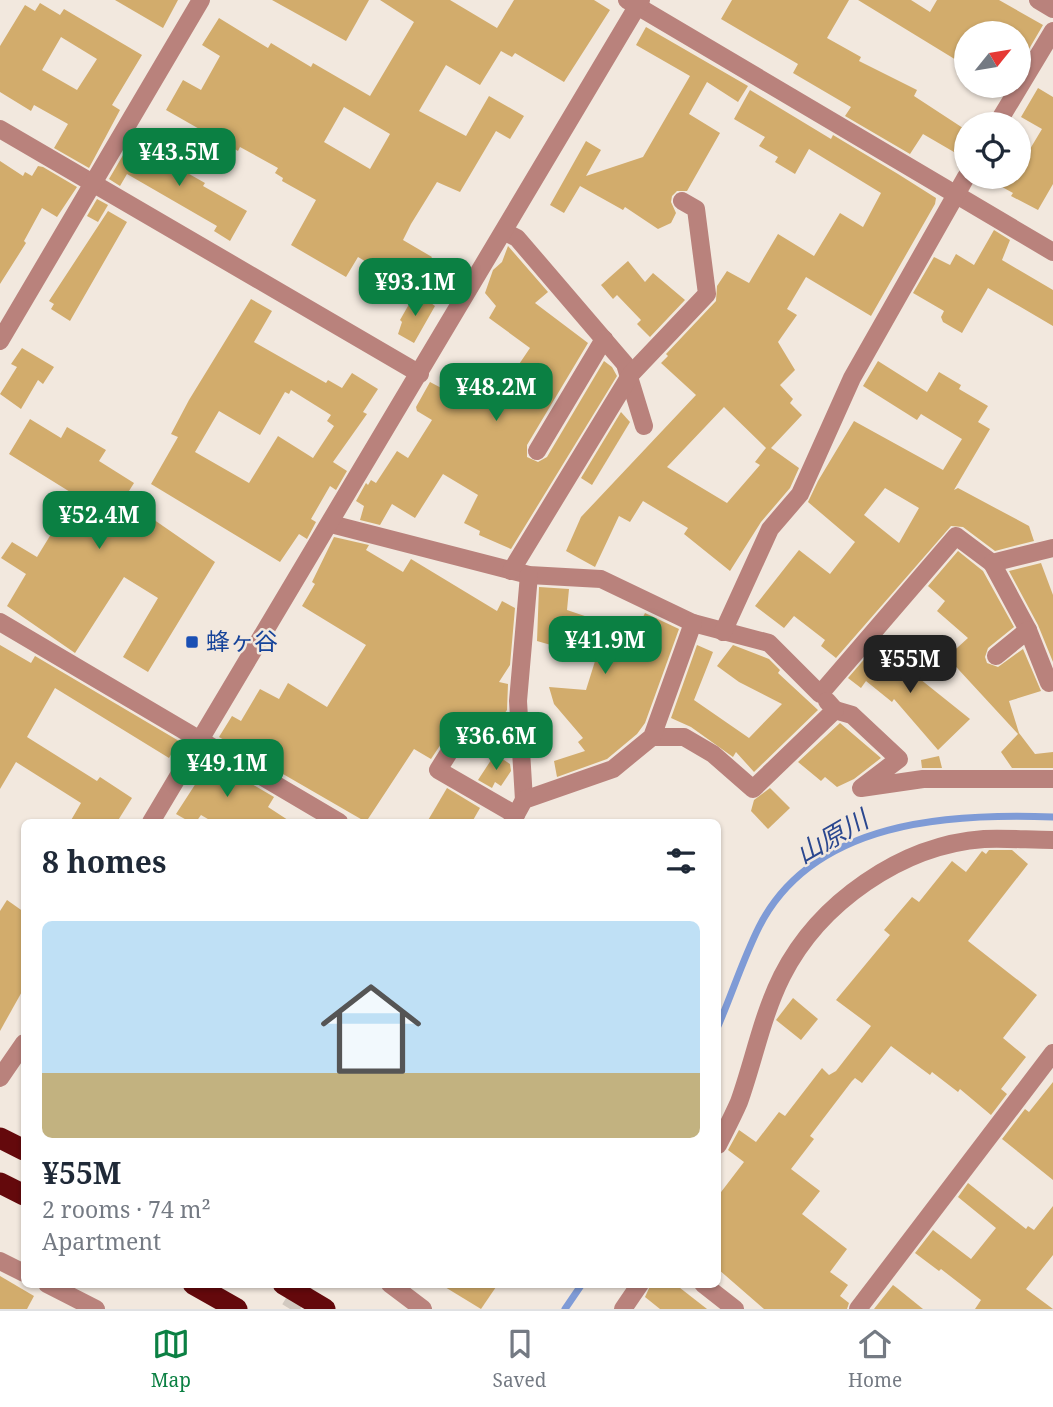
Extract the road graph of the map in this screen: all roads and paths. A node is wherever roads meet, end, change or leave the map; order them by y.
1 (201, 0) edge
2 (1038, 0) edge
3 (635, 2) edge
4 (1053, 9) edge
5 (1053, 31) edge
6 (1004, 112) edge
7 (0, 129) edge
8 (92, 184) junction
9 (958, 189) edge
10 (954, 196) junction
11 (682, 201) dead end
12 (505, 232) junction
13 (1053, 252) edge
14 (604, 339) junction
15 (0, 341) edge
16 (421, 374) junction
17 (631, 374) junction
18 (644, 426) dead end
19 (537, 451) dead end
20 (331, 524) junction
21 (1053, 548) edge
22 (992, 562) junction
23 (520, 573) junction
24 (0, 622) edge
25 (693, 623) junction
26 (1028, 630) junction
27 (723, 632) junction
28 (996, 656) dead end
29 (1049, 683) dead end
30 (820, 694) junction
31 (835, 710) junction
32 (465, 727) dead end
33 (652, 737) junction
34 (200, 740) junction
35 (1053, 779) edge
36 (517, 813) edge
37 (153, 819) edge
38 (334, 819) edge
39 (1053, 840) edge
40 (1053, 1053) edge
41 (13, 1061) edge
42 (0, 1078) edge
43 (0, 1138) edge
44 (721, 1138) edge
45 (21, 1148) edge
46 (0, 1183) edge
47 (21, 1194) edge
48 (0, 1261) edge
49 (21, 1272) edge
50 (55, 1288) edge
51 (200, 1288) edge
52 (289, 1288) edge
53 (395, 1288) edge
54 (637, 1288) edge
55 (708, 1288) edge
56 (96, 1309) edge
57 (237, 1309) edge
58 (325, 1309) edge
59 (423, 1309) edge
60 (623, 1309) edge
61 (735, 1309) edge
62 (858, 1309) edge

1 - 8 street
2 - 4 street
3 - 10 street
3 - 12 street
5 - 6 street
7 - 8 street
8 - 15 street
8 - 16 street
9 - 10 street
10 - 13 street
10 - 27 street
11 - 17 street
12 - 14 street
12 - 16 street
14 - 17 street
14 - 19 street
16 - 20 street
17 - 18 street
17 - 23 street
20 - 23 street
20 - 34 street
21 - 22 street
22 - 26 street
22 - 30 street
23 - 25 street
23 - 36 street
24 - 34 street
25 - 27 street
25 - 33 street
26 - 28 street
26 - 29 street
27 - 30 street
30 - 31 street
31 - 33 street
31 - 35 street
32 - 36 street
33 - 36 street
34 - 37 street
34 - 38 street
39 - 44 street
40 - 62 street
41 - 42 street
43 - 45 highway
46 - 47 highway
48 - 49 street
50 - 56 street
51 - 57 highway
52 - 58 highway
53 - 59 street
54 - 60 street
55 - 61 street

